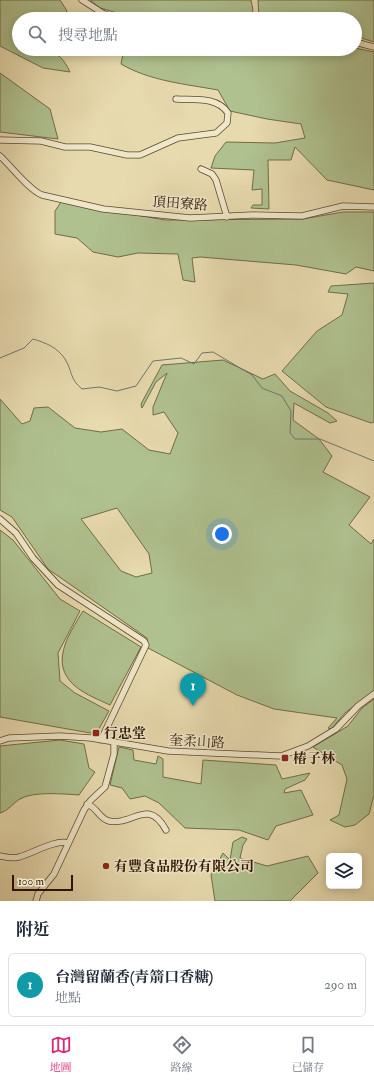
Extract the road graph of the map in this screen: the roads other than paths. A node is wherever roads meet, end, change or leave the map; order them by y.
1 (82, 0) edge
2 (101, 12) edge
3 (362, 44) edge
4 (374, 47) edge
5 (176, 99) dead end
6 (0, 140) edge
7 (0, 156) edge
8 (201, 169) dead end
9 (374, 207) edge
10 (227, 217) junction
11 (0, 519) edge
12 (374, 694) edge
13 (101, 740) junction
14 (0, 741) edge
15 (114, 742) junction
16 (87, 804) junction
17 (166, 830) dead end
18 (68, 843) junction
19 (0, 856) edge
20 (36, 901) edge

1 - 2 street
3 - 4 street
5 - 6 street
7 - 10 street, 頂田寮路
8 - 10 street
9 - 10 street, 頂田寮路
11 - 13 street
12 - 15 street, 奎柔山路
13 - 14 street, 奎柔山路
13 - 15 street, 奎柔山路
15 - 16 street
16 - 17 street
16 - 18 street
18 - 19 street
18 - 20 street

